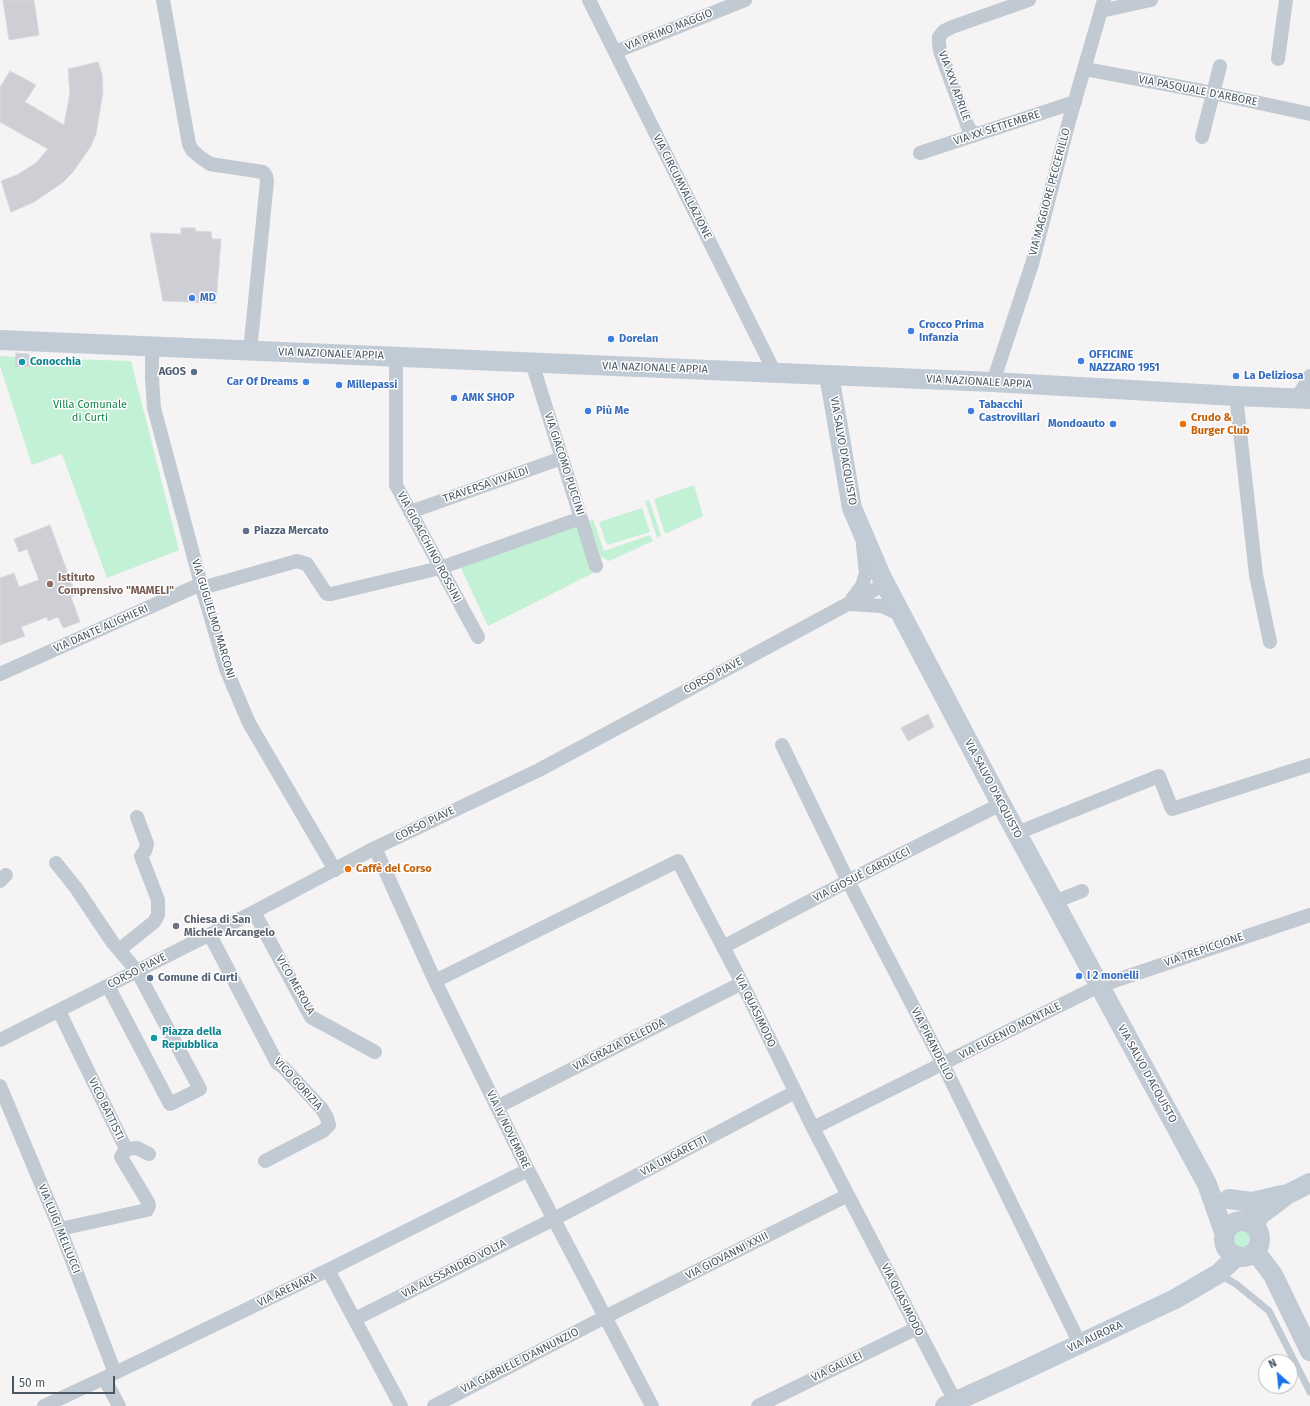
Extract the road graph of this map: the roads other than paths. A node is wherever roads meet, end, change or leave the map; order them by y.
1 (164, 0) edge
2 (589, 0) edge
3 (745, 0) edge
4 (1029, 0) edge
5 (1151, 0) edge
6 (1286, 0) edge
7 (1103, 5) edge
8 (615, 52) junction
9 (1278, 59) dead end
10 (1220, 66) dead end
11 (1085, 69) junction
12 (1213, 93) junction
13 (1075, 102) junction
14 (1310, 114) edge
15 (975, 135) junction
16 (1202, 137) dead end
17 (920, 153) dead end
18 (0, 340) edge
19 (152, 347) junction
20 (250, 351) junction
21 (396, 357) junction
22 (532, 363) junction
23 (775, 373) junction
24 (829, 375) junction
25 (1310, 376) edge
26 (993, 382) junction
27 (1236, 396) junction
28 (1304, 398) edge
29 (562, 458) junction
30 (410, 512) junction
31 (581, 518) junction
32 (860, 524) junction
33 (596, 566) dead end
34 (440, 568) junction
35 (885, 584) junction
36 (202, 586) junction
37 (848, 604) junction
38 (900, 614) junction
39 (478, 637) dead end
40 (1270, 642) dead end
41 (0, 674) edge
42 (782, 745) dead end
43 (1310, 765) edge
44 (1001, 804) junction
45 (137, 817) dead end
46 (1017, 833) junction
47 (374, 848) junction
48 (56, 863) dead end
49 (335, 870) junction
50 (848, 881) junction
51 (1082, 891) dead end
52 (1054, 902) junction
53 (254, 912) junction
54 (1310, 915) edge
55 (210, 935) junction
56 (723, 947) junction
57 (119, 950) junction
58 (137, 971) junction
59 (435, 982) junction
60 (742, 983) junction
61 (108, 986) junction
62 (1099, 986) junction
63 (59, 1011) junction
64 (0, 1040) edge
65 (374, 1052) dead end
66 (943, 1064) junction
67 (0, 1086) edge
68 (795, 1092) junction
69 (497, 1107) junction
70 (813, 1128) junction
71 (126, 1148) junction
72 (149, 1154) dead end
73 (265, 1160) dead end
74 (528, 1170) junction
75 (1310, 1183) edge
76 (1207, 1184) junction
77 (1288, 1194) junction
78 (848, 1195) junction
79 (1229, 1200) junction
80 (1252, 1202) junction
81 (554, 1219) junction
82 (1247, 1223) junction
83 (60, 1229) junction
84 (1225, 1235) junction
85 (1246, 1254) junction
86 (328, 1270) junction
87 (1218, 1274) junction
88 (605, 1317) junction
89 (355, 1319) junction
90 (917, 1328) junction
91 (1080, 1344) junction
92 (1310, 1351) edge
93 (110, 1375) junction
94 (1310, 1392) edge
95 (950, 1404) edge
96 (44, 1406) edge
97 (119, 1406) edge
98 (401, 1406) edge
99 (434, 1406) edge
100 (652, 1406) edge
101 (758, 1406) edge

1 - 20 street
2 - 8 street, VIA CIRCUMVALLAZIONE
3 - 8 street, VIA PRIMO MAGGIO
4 - 15 street, VIA XXV APRILE
5 - 7 street
6 - 9 street
7 - 11 street, VIA MAGGIORE PECCERILLO
8 - 23 street, VIA CIRCUMVALLAZIONE
10 - 12 street
11 - 12 street, VIA PASQUALE D'ARBORE
11 - 13 street, VIA MAGGIORE PECCERILLO
12 - 14 street, VIA PASQUALE D'ARBORE
12 - 16 street
13 - 15 street, VIA XX SETTEMBRE
13 - 26 street, VIA MAGGIORE PECCERILLO
15 - 17 street, VIA XX SETTEMBRE
18 - 19 street, VIA NAZIONALE APPIA
19 - 20 street, VIA NAZIONALE APPIA
19 - 36 street, VIA GUGLIELMO MARCONI
20 - 21 street, VIA NAZIONALE APPIA
21 - 22 street, VIA NAZIONALE APPIA
21 - 30 street, VIA GIOACCHINO ROSSINI
22 - 23 street, VIA NAZIONALE APPIA
22 - 29 street, VIA GIACOMO PUCCINI
23 - 24 street, VIA NAZIONALE APPIA
24 - 26 street, VIA NAZIONALE APPIA
24 - 32 street, VIA SALVO D'ACQUISTO
25 - 28 street
26 - 27 street, VIA NAZIONALE APPIA
27 - 28 street, VIA NAZIONALE APPIA
27 - 40 street
29 - 30 street, TRAVERSA VIVALDI
29 - 31 street, VIA GIACOMO PUCCINI
30 - 34 street, VIA GIOACCHINO ROSSINI
31 - 33 street, VIA GIACOMO PUCCINI
31 - 34 street
32 - 35 street, VIA SALVO D'ACQUISTO
32 - 37 street, CORSO PIAVE
34 - 36 street, VIA DANTE ALIGHIERI
34 - 39 street, VIA GIOACCHINO ROSSINI
35 - 37 street, CORSO PIAVE
35 - 38 street, VIA SALVO D'ACQUISTO
36 - 41 street, VIA DANTE ALIGHIERI
36 - 49 street, VIA GUGLIELMO MARCONI
37 - 38 street
37 - 47 street, CORSO PIAVE
38 - 44 street, VIA SALVO D'ACQUISTO
42 - 50 street, VIA PIRANDELLO
43 - 46 street
44 - 46 street, VIA SALVO D'ACQUISTO
44 - 50 street, VIA GIOSUÈ CARDUCCI
45 - 57 street
46 - 52 street, VIA SALVO D'ACQUISTO
47 - 49 street, CORSO PIAVE
47 - 59 street, VIA IV NOVEMBRE
48 - 57 street
49 - 53 street, CORSO PIAVE
50 - 56 street, VIA GIOSUÈ CARDUCCI
50 - 66 street, VIA PIRANDELLO
51 - 52 street
52 - 62 street, VIA SALVO D'ACQUISTO
53 - 55 street, CORSO PIAVE
53 - 65 street, VICO MEROLA
54 - 62 street, VIA TREPICCIONE
55 - 58 street, CORSO PIAVE
55 - 73 street, VICO GORIZIA
56 - 59 street, VIA QUASIMODO
56 - 60 street, VIA QUASIMODO
57 - 58 street
58 - 61 street, CORSO PIAVE
58 - 61 street
59 - 69 street, VIA IV NOVEMBRE
60 - 68 street, VIA QUASIMODO
60 - 69 street, VIA GRAZIA DELEDDA
61 - 63 street, CORSO PIAVE
62 - 66 street, VIA EUGENIO MONTALE
62 - 76 street, VIA SALVO D'ACQUISTO
63 - 64 street, CORSO PIAVE
63 - 71 street, VICO BATTISTI
66 - 70 street, VIA EUGENIO MONTALE
66 - 91 street, VIA PIRANDELLO
67 - 83 street, VIA LUIGI MELLUCCI
68 - 70 street, VIA QUASIMODO
68 - 81 street, VIA UNGARETTI
69 - 74 street, VIA IV NOVEMBRE
70 - 78 street, VIA QUASIMODO
71 - 72 street
71 - 83 street, VICO BATTISTI
74 - 81 street, VIA IV NOVEMBRE
74 - 86 street, VIA ARENARA
75 - 77 street
76 - 79 street, VIA SALVO D'ACQUISTO
76 - 84 street, VIA SALVO D'ACQUISTO
77 - 80 street
77 - 82 street
78 - 88 street, VIA GIOVANNI XXIII
78 - 90 street, VIA QUASIMODO
79 - 80 street
79 - 82 street, VIA SALVO D'ACQUISTO
80 - 82 street
81 - 88 street, VIA IV NOVEMBRE
81 - 89 street, VIA ALESSANDRO VOLTA
82 - 84 street
82 - 85 street, VIA SALVO D'ACQUISTO
83 - 93 street, VIA LUIGI MELLUCCI
84 - 85 street, VIA SALVO D'ACQUISTO
85 - 87 street, VIA AURORA
85 - 92 street, VIA SALVO D'ACQUISTO
86 - 89 street
86 - 93 street, VIA ARENARA
87 - 91 street, VIA AURORA
87 - 94 lane
88 - 99 street, VIA GABRIELE D'ANNUNZIO
88 - 100 street, VIA IV NOVEMBRE
89 - 98 street
90 - 95 street, VIA QUASIMODO
90 - 101 street, VIA GALILEI
91 - 95 street, VIA AURORA
93 - 96 street, VIA ARENARA
93 - 97 street, VIA LUIGI MELLUCCI

